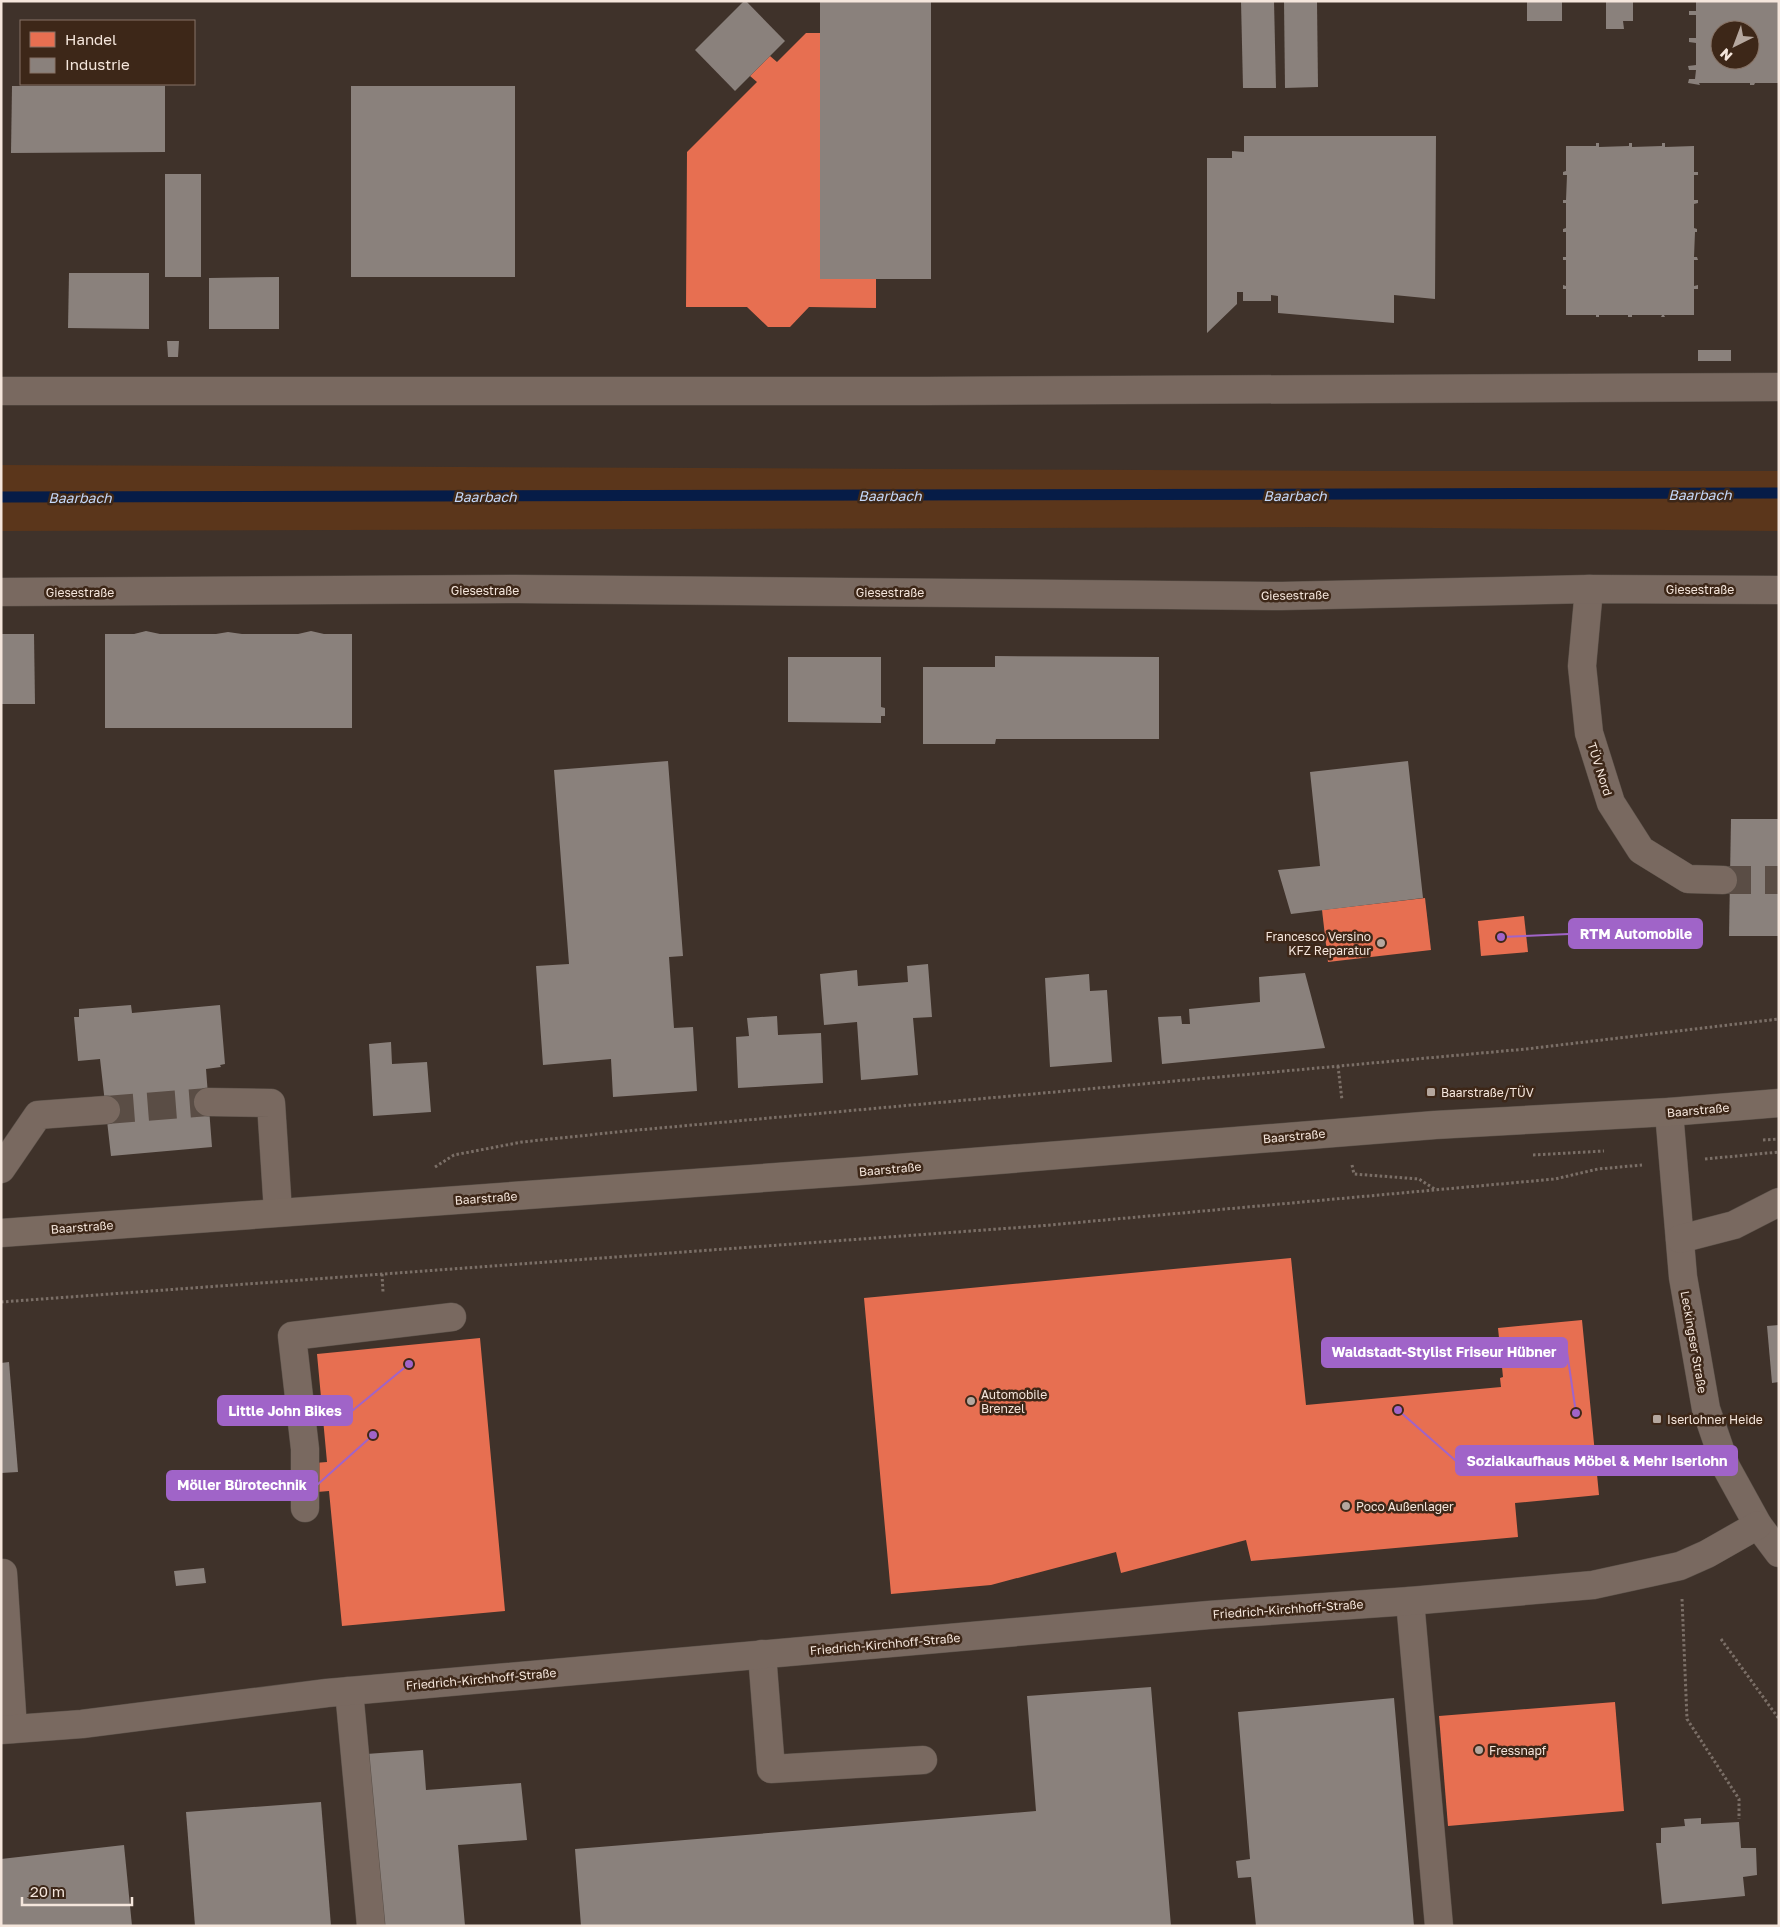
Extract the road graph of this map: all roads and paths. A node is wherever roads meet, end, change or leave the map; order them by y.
1 (1779, 387) edge
2 (1, 390) edge
3 (1589, 589) junction
4 (1779, 590) edge
5 (1, 592) edge
6 (1723, 880) tunnel mouth
7 (1779, 1019) edge
8 (208, 1102) tunnel mouth
9 (1779, 1103) edge
10 (106, 1110) tunnel mouth
11 (1669, 1112) junction
12 (1779, 1152) edge
13 (1674, 1162) junction
14 (1, 1169) edge
15 (430, 1170) dead end
16 (1779, 1202) edge
17 (278, 1212) junction
18 (1, 1233) edge
19 (1680, 1239) junction
20 (1, 1302) edge
21 (452, 1318) dead end
22 (305, 1508) dead end
23 (1758, 1526) junction
24 (1779, 1553) edge
25 (1680, 1566) junction
26 (3, 1573) dead end
27 (1410, 1600) junction
28 (1721, 1639) dead end
29 (762, 1654) junction
30 (349, 1691) junction
31 (1779, 1719) edge
32 (7, 1730) edge
33 (923, 1760) dead end
34 (1739, 1819) dead end
35 (371, 1926) edge
36 (1439, 1926) edge

1 - 2 street
3 - 4 street, Giesestraße
3 - 5 street, Giesestraße
3 - 6 street, TÜV Nord
7 - 15 path
8 - 17 street
9 - 11 main road, Baarstraße
10 - 14 street
11 - 13 street, Leckingser Straße
11 - 17 main road, Baarstraße
12 - 13 path
13 - 19 street, Leckingser Straße
13 - 20 path
16 - 19 street
17 - 18 main road, Baarstraße
19 - 23 street, Leckingser Straße
21 - 22 street
23 - 24 street, Leckingser Straße
23 - 25 street, Friedrich-Kirchhoff-Straße
25 - 27 street, Friedrich-Kirchhoff-Straße
25 - 34 path
26 - 32 street
27 - 29 street, Friedrich-Kirchhoff-Straße
27 - 36 street
28 - 31 path
29 - 30 street, Friedrich-Kirchhoff-Straße
29 - 33 street
30 - 32 street, Friedrich-Kirchhoff-Straße
30 - 35 street

